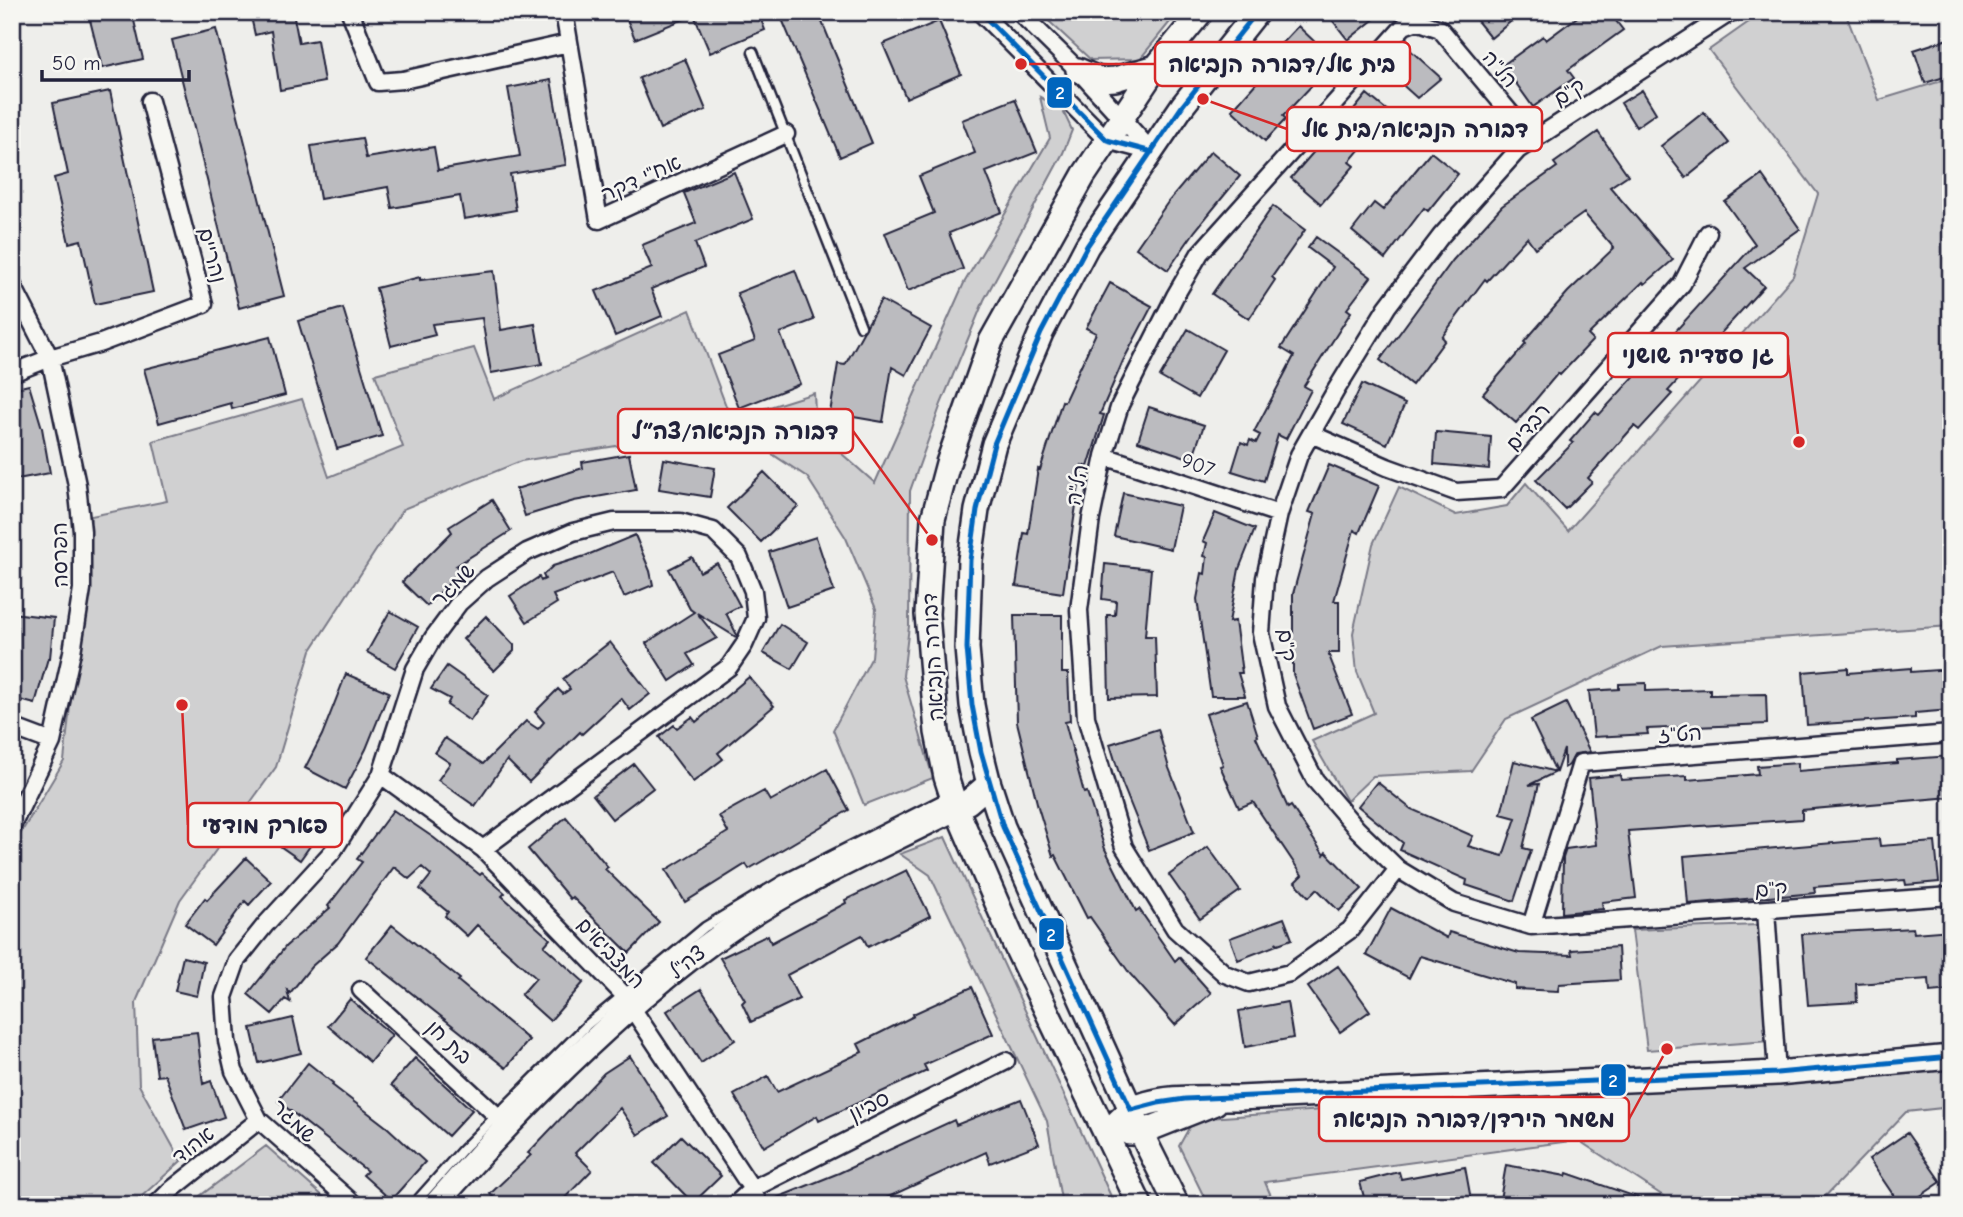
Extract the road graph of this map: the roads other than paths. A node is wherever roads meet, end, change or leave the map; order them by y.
1 (350, 12) edge
2 (564, 12) edge
3 (980, 12) edge
4 (1019, 12) edge
5 (1201, 12) edge
6 (1257, 12) edge
7 (1731, 12) edge
8 (569, 43) junction
9 (753, 52) dead end
10 (1156, 67) junction
11 (1078, 70) junction
12 (150, 102) dead end
13 (1124, 118) junction
14 (786, 134) junction
15 (1107, 140) junction
16 (1533, 140) junction
17 (1152, 152) junction
18 (1708, 233) dead end
19 (12, 284) edge
20 (861, 326) dead end
21 (50, 358) junction
22 (12, 373) edge
23 (1311, 434) junction
24 (1104, 456) junction
25 (1279, 514) junction
26 (12, 727) edge
27 (1951, 734) edge
28 (52, 742) junction
29 (381, 775) junction
30 (989, 784) junction
31 (954, 801) junction
32 (12, 826) edge
33 (484, 849) junction
34 (1398, 869) junction
35 (1951, 896) edge
36 (1766, 910) junction
37 (1531, 926) junction
38 (361, 990) dead end
39 (627, 1000) junction
40 (1951, 1057) edge
41 (1006, 1061) dead end
42 (1777, 1073) junction
43 (1239, 1098) junction
44 (1131, 1110) junction
45 (259, 1121) junction
46 (503, 1121) junction
47 (1142, 1132) junction
48 (1106, 1133) junction
49 (755, 1197) edge
50 (156, 1205) edge
51 (355, 1205) edge
52 (413, 1205) edge
53 (435, 1205) edge
54 (735, 1205) edge
55 (1140, 1205) edge
56 (1177, 1205) edge

1 - 8 street
2 - 8 street, אח"י דקר
3 - 15 street
4 - 11 street
5 - 10 street, דבורה הנביאה
6 - 17 street, דבורה הנביאה
7 - 16 street, ק"ם
8 - 14 street, אח"י דקר
9 - 14 lane
10 - 11 street
10 - 13 street, דבורה הנביאה
11 - 13 street
12 - 21 street, נהריים
13 - 15 street, דבורה הנביאה
13 - 17 street
14 - 20 lane
15 - 17 street
15 - 31 street, דבורה הנביאה
16 - 23 street, ק"ם
16 - 24 street, הל"ה
17 - 30 street, דבורה הנביאה
18 - 23 street, רבדים
19 - 21 street, הפרסה
21 - 22 street, נהריים
21 - 28 street, הפרסה
23 - 25 street, ק"ם
24 - 25 street, 907
24 - 34 street, הל"ה
25 - 34 street, ק"ם
26 - 28 street
27 - 37 street, הט"ז
28 - 32 street, הפרסה
29 - 33 street, המצביאים
29 - 33 street, שמגר
29 - 45 street, שמגר
30 - 31 street, צה"ל
30 - 44 street, דבורה הנביאה
31 - 39 street, צה"ל
31 - 48 street, דבורה הנביאה
33 - 39 street, המצביאים
34 - 37 street, ק"ם
35 - 36 street, ק"ם
36 - 37 street, ק"ם
36 - 42 street
38 - 46 street, בת חן
39 - 46 street, צה"ל
39 - 49 street, המצביאים
40 - 42 street
41 - 49 street, סביון
42 - 43 street
43 - 44 street
43 - 47 street
44 - 47 street, דבורה הנביאה
44 - 48 street
45 - 50 street, אהוד
45 - 51 street, שמגר
46 - 52 lane, צה"ל
46 - 53 street, צה"ל
47 - 48 street
47 - 56 street, דבורה הנביאה
48 - 55 street, דבורה הנביאה
49 - 54 street, סביון

